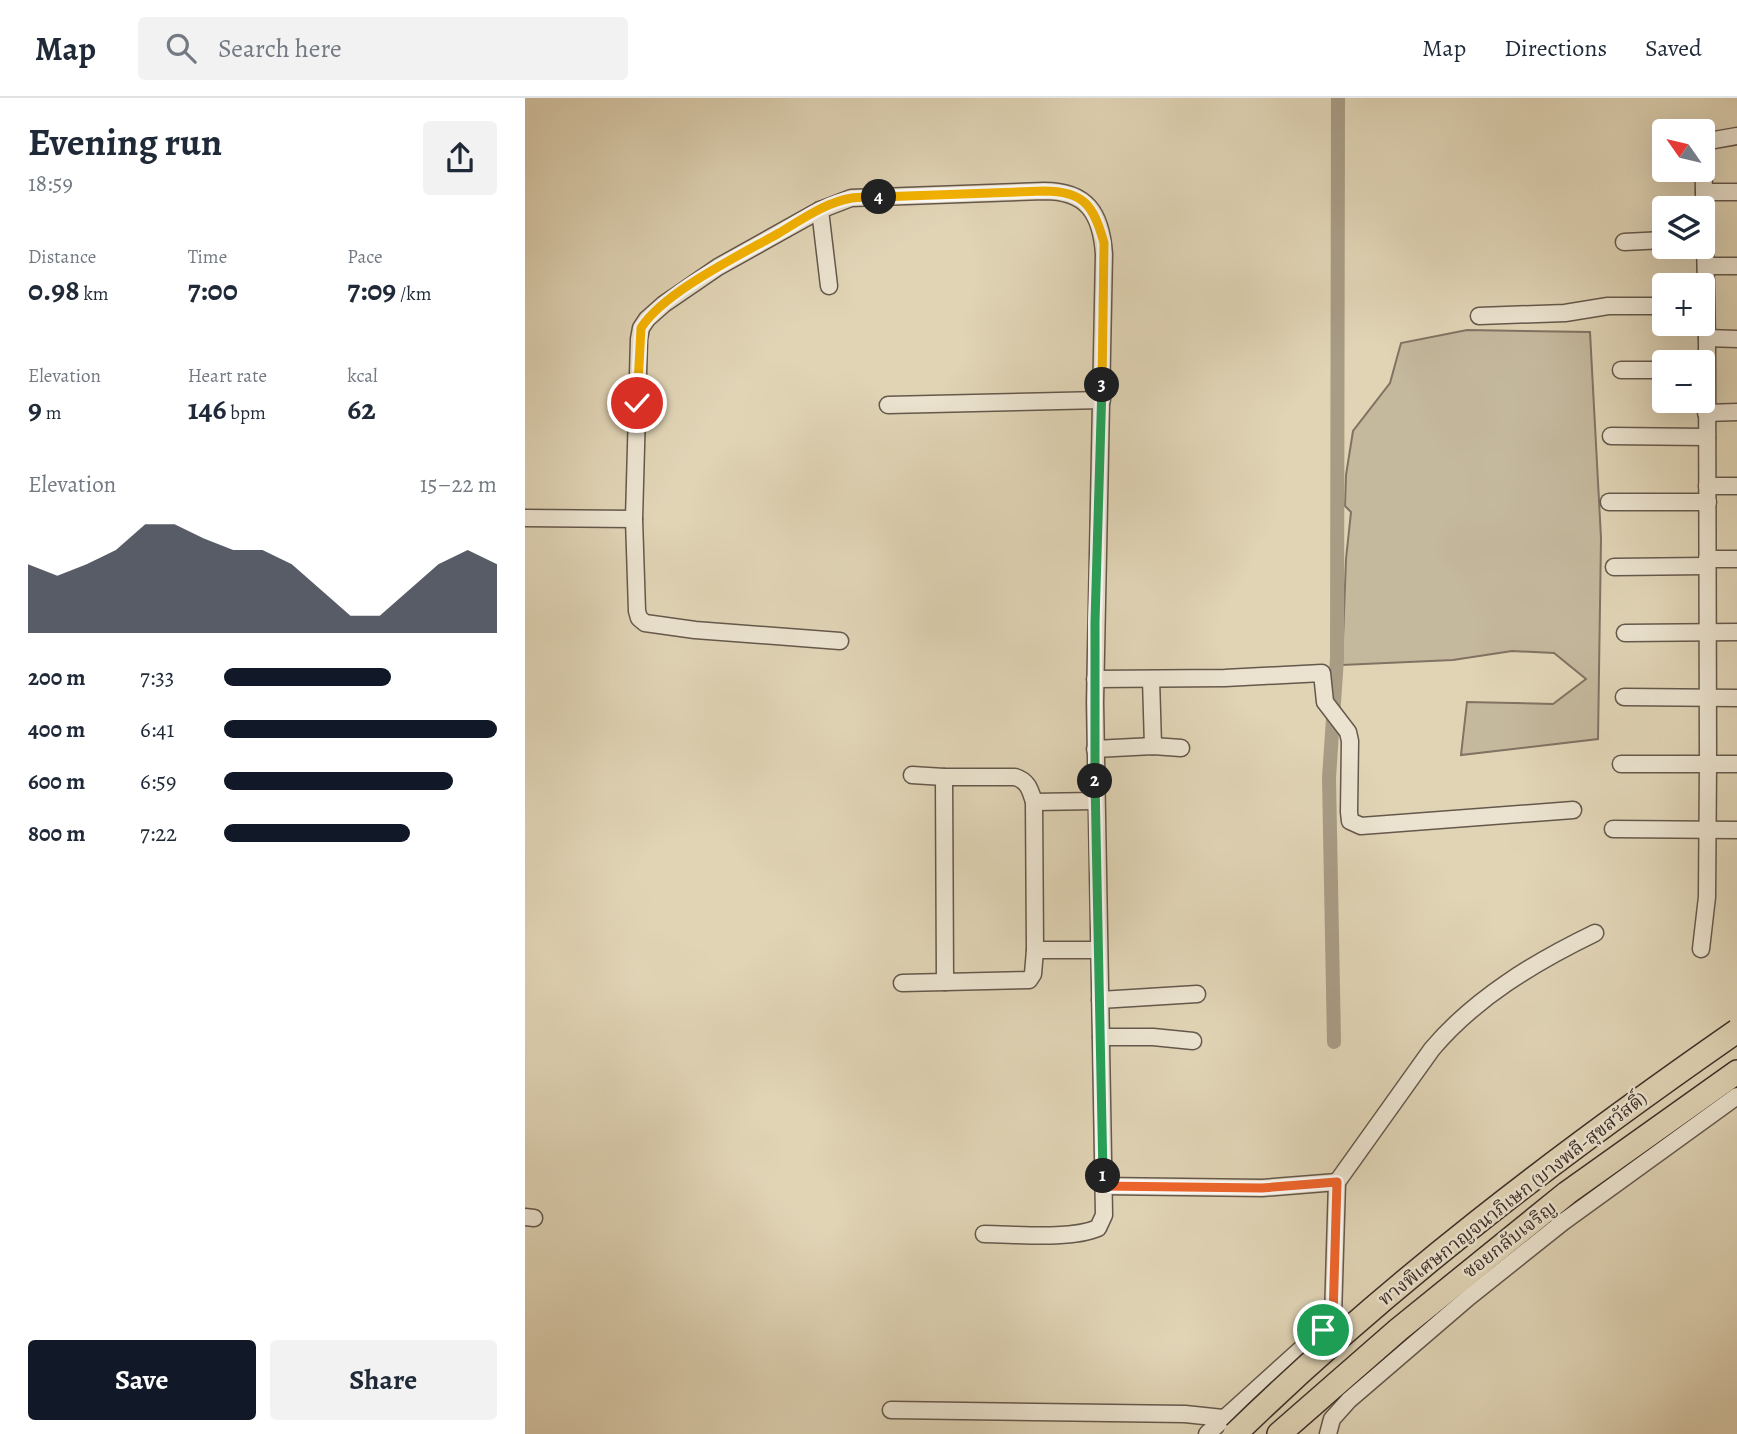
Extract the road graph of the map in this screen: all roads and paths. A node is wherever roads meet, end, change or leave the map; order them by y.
1 (1737, 135) edge
2 (1703, 192) junction
3 (1737, 192) edge
4 (1703, 196) edge
5 (820, 210) junction
6 (1652, 241) edge
7 (1624, 242) dead end
8 (1705, 259) edge
9 (1706, 266) junction
10 (1737, 266) edge
11 (1706, 273) edge
12 (829, 286) dead end
13 (1652, 306) edge
14 (1479, 316) dead end
15 (1707, 338) joint
16 (1737, 339) edge
17 (1706, 350) edge
18 (1621, 370) dead end
19 (1652, 370) edge
20 (1102, 400) junction
21 (888, 405) dead end
22 (1737, 412) edge
23 (1706, 413) edge
24 (1715, 413) edge
25 (1611, 436) dead end
26 (1707, 437) junction
27 (1737, 486) edge
28 (1708, 494) junction
29 (1609, 502) dead end
30 (525, 518) edge
31 (634, 519) junction
32 (1737, 559) edge
33 (1707, 562) junction
34 (1614, 567) dead end
35 (1737, 632) edge
36 (1625, 633) dead end
37 (1707, 633) junction
38 (840, 641) dead end
39 (1095, 679) junction
40 (1151, 679) junction
41 (1624, 697) dead end
42 (1708, 698) junction
43 (1737, 698) edge
44 (1153, 746) junction
45 (1181, 748) dead end
46 (1095, 749) junction
47 (1622, 764) dead end
48 (1708, 764) junction
49 (1737, 764) edge
50 (912, 775) dead end
51 (944, 777) junction
52 (1095, 801) junction
53 (1034, 802) junction
54 (1573, 810) dead end
55 (1613, 830) dead end
56 (1708, 830) junction
57 (1737, 830) edge
58 (1595, 933) dead end
59 (1701, 949) dead end
60 (1035, 950) junction
61 (1099, 950) junction
62 (945, 982) junction
63 (902, 983) dead end
64 (1197, 994) dead end
65 (1100, 1000) junction
66 (1737, 1031) edge
67 (1101, 1037) junction
68 (1193, 1041) dead end
69 (1737, 1072) edge
70 (1737, 1096) edge
71 (1337, 1182) junction
72 (1103, 1186) junction
73 (984, 1234) dead end
74 (891, 1410) dead end
75 (1229, 1422) edge
76 (1207, 1434) edge
77 (1259, 1434) edge
78 (1279, 1434) edge
79 (1328, 1434) edge

1 - 2 street
2 - 3 street
2 - 4 street
5 - 12 street
5 - 20 street
5 - 31 street
6 - 7 street
8 - 9 street
9 - 10 street
9 - 11 street
13 - 14 street
15 - 16 street
15 - 17 street
18 - 19 street
20 - 21 street
20 - 39 street
22 - 24 street
23 - 26 street
25 - 26 street
26 - 28 street
27 - 28 street
28 - 29 street
28 - 33 street
30 - 31 street
31 - 38 street
32 - 33 street
33 - 34 street
33 - 37 street
35 - 37 street
36 - 37 street
37 - 42 street
39 - 40 street
39 - 46 street
40 - 44 street
40 - 54 street
41 - 42 street
42 - 43 street
42 - 48 street
44 - 45 street
44 - 46 street
46 - 52 street
47 - 48 street
48 - 49 street
48 - 56 street
50 - 51 street
51 - 53 street
51 - 62 street
52 - 53 street
52 - 61 street
53 - 60 street
55 - 56 street
56 - 57 street
56 - 59 street
58 - 71 street
60 - 61 street
60 - 62 street
61 - 65 street
62 - 63 street
64 - 65 street
65 - 67 street
66 - 75 highway, ทางพิเศษกาญจนาภิเษก (บางพลี-สุขสวัสดิ์), bridge
67 - 68 street
67 - 72 street
69 - 78 highway, ทางพิเศษกาญจนาภิเษก (บางพลี-สุขสวัสดิ์)
70 - 79 street, ซอยกลับเจริญ
71 - 72 street
71 - 75 street
72 - 73 street
74 - 75 street
75 - 76 street
75 - 77 street

